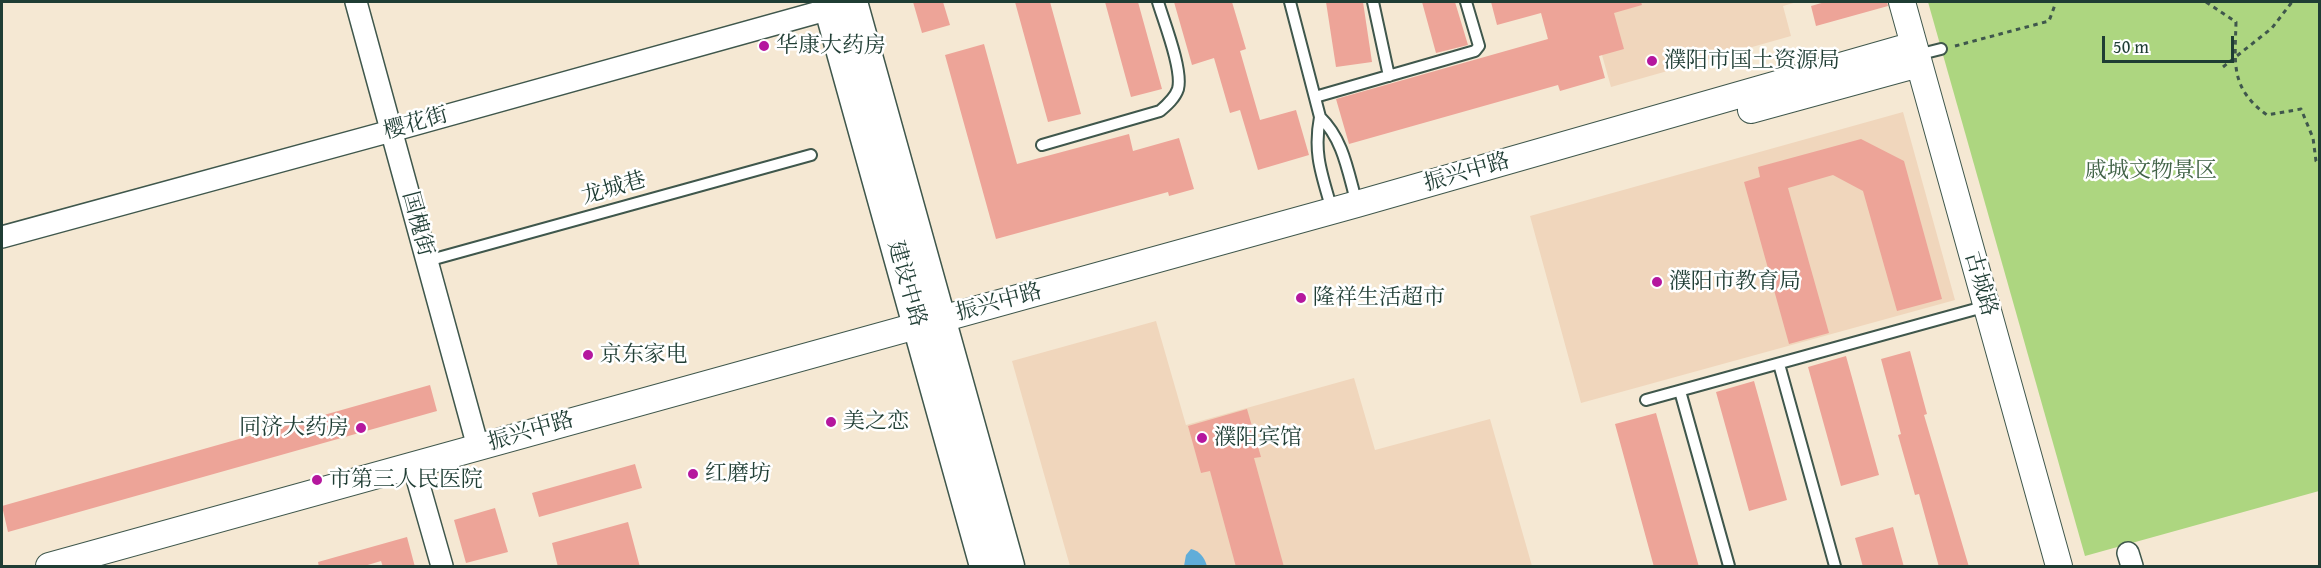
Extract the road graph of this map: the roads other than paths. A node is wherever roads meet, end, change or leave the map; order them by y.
1 (356, 2) edge
2 (1158, 2) edge
3 (1290, 2) edge
4 (1373, 2) edge
5 (1466, 2) edge
6 (1902, 2) edge
7 (836, 4) edge
8 (1923, 54) junction
9 (1389, 76) junction
10 (1315, 97) junction
11 (1320, 117) junction
12 (392, 131) junction
13 (1042, 145) dead end
14 (811, 155) dead end
15 (1357, 204) junction
16 (1332, 210) junction
17 (2, 237) edge
18 (427, 261) junction
19 (1987, 306) junction
20 (931, 330) junction
21 (1779, 364) junction
22 (1680, 391) junction
23 (1646, 400) dead end
24 (478, 447) junction
25 (418, 482) junction
26 (49, 567) edge
27 (115, 567) edge
28 (442, 567) edge
29 (985, 567) edge
30 (1009, 567) edge
31 (1729, 567) edge
32 (1835, 567) edge
33 (2059, 567) edge

1 - 12 street, 国槐街
2 - 13 lane
3 - 10 lane
4 - 9 lane
5 - 9 lane
6 - 8 street, 古城路
7 - 12 street, 樱花街
7 - 20 main road, 建设中路
8 - 15 street, 振兴中路
8 - 19 street, 古城路
8 - 20 street, 振兴中路
9 - 10 lane
10 - 11 lane
11 - 15 lane
11 - 16 lane
12 - 17 street, 樱花街
12 - 18 street, 国槐街
14 - 18 lane, 龙城巷
15 - 16 street, 振兴中路
16 - 20 street, 振兴中路
18 - 24 street, 国槐街
19 - 21 lane
19 - 33 street, 古城路
20 - 24 street, 振兴中路
20 - 25 street, 振兴中路
20 - 29 main road, 建设中路
20 - 30 main road, 建设中路
21 - 22 lane
21 - 32 lane
22 - 23 lane
22 - 31 lane
24 - 26 street, 振兴中路
25 - 27 street, 振兴中路
25 - 28 street

